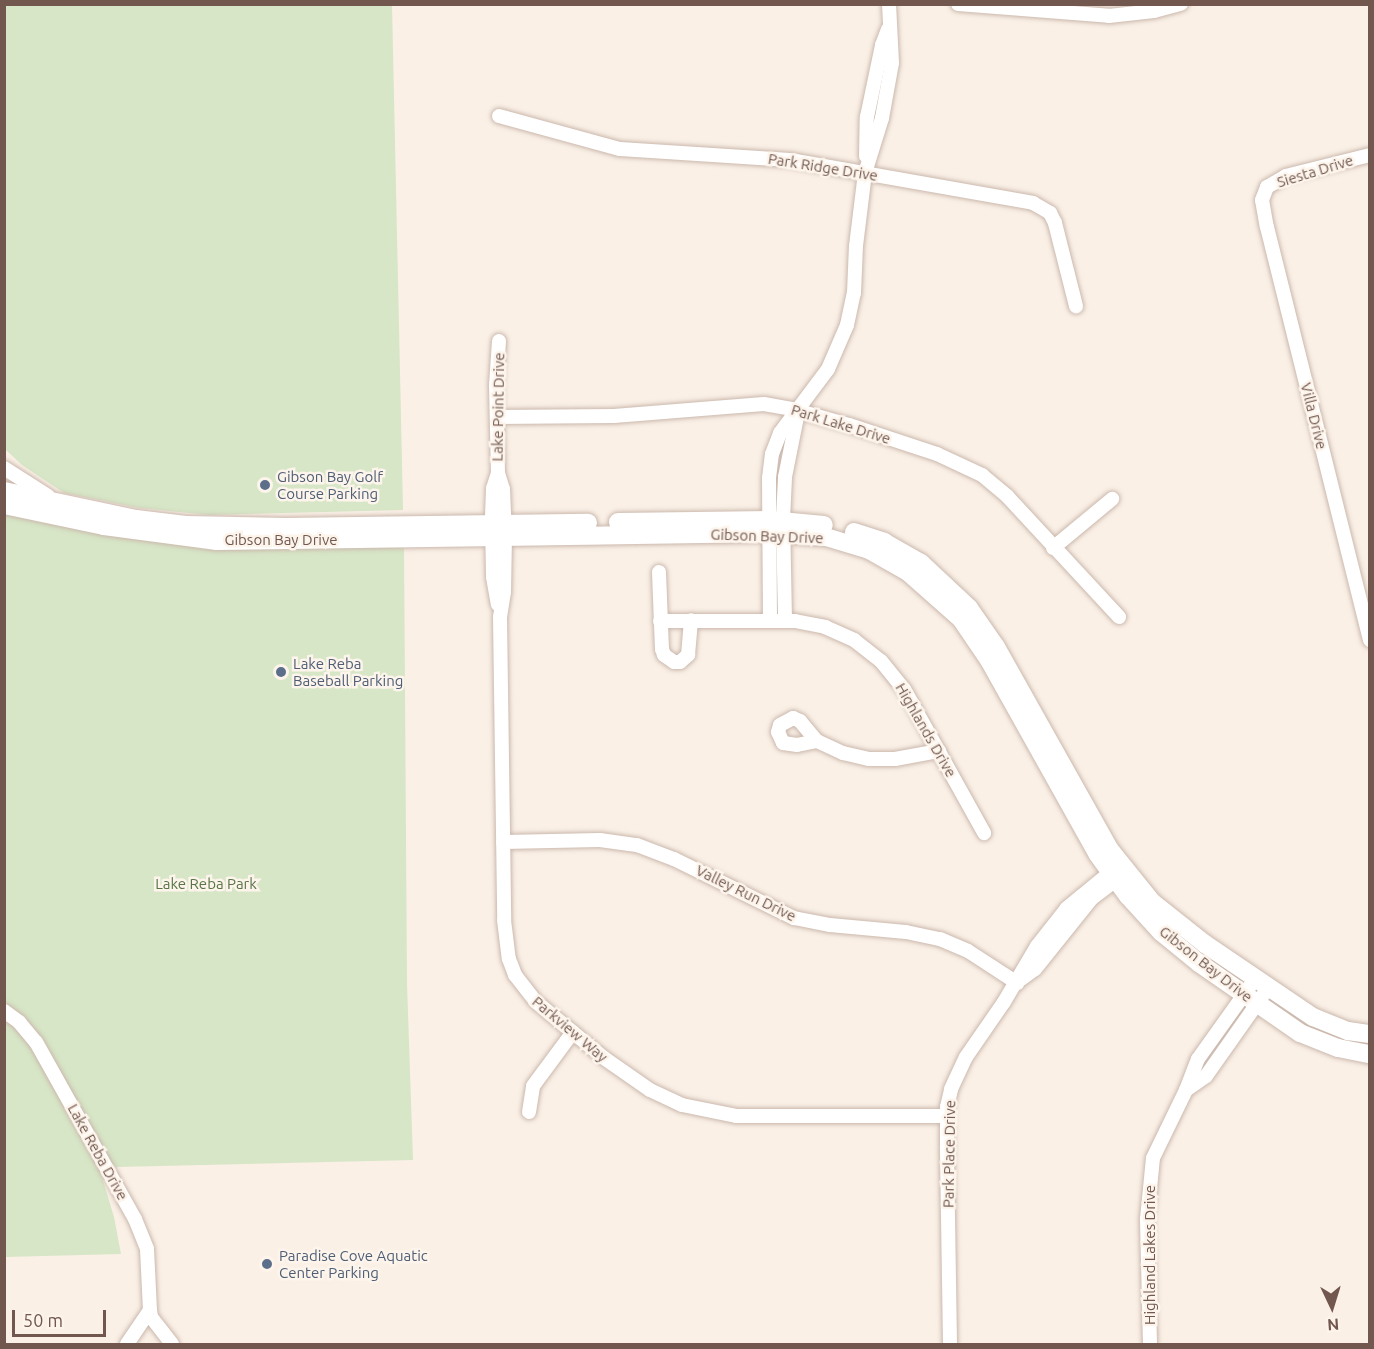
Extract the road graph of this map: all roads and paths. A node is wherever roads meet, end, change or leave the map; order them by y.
1 (889, 4) edge
2 (958, 4) edge
3 (1181, 4) edge
4 (1056, 9) edge
5 (888, 29) junction
6 (873, 86) junction
7 (888, 89) junction
8 (499, 116) dead end
9 (1370, 155) edge
10 (865, 173) junction
11 (1264, 192) joint
12 (1076, 306) dead end
13 (499, 341) dead end
14 (799, 410) junction
15 (497, 417) junction
16 (4, 468) edge
17 (4, 491) edge
18 (1112, 499) dead end
19 (4, 505) edge
20 (62, 505) junction
21 (776, 526) junction
22 (499, 530) junction
23 (186, 532) junction
24 (1053, 548) junction
25 (659, 572) dead end
26 (1119, 617) dead end
27 (691, 620) junction
28 (770, 620) junction
29 (785, 620) junction
30 (660, 621) junction
31 (1370, 640) edge
32 (817, 741) dead end
33 (939, 751) junction
34 (984, 833) dead end
35 (503, 842) junction
36 (1118, 872) junction
37 (1017, 982) junction
38 (1262, 983) junction
39 (1250, 999) junction
40 (4, 1011) edge
41 (573, 1032) junction
42 (1370, 1034) edge
43 (1370, 1054) edge
44 (529, 1112) dead end
45 (947, 1116) junction
46 (150, 1310) junction
47 (127, 1344) edge
48 (172, 1344) edge
49 (950, 1344) edge
50 (1150, 1344) edge

1 - 5 street
2 - 4 street
3 - 4 street
5 - 6 street
5 - 7 street
6 - 7 street
6 - 10 street
7 - 10 street
8 - 10 street, Park Ridge Drive
9 - 11 street, Siesta Drive
10 - 12 street, Park Ridge Drive
10 - 14 street
11 - 31 street, Villa Drive
13 - 15 street, Lake Point Drive
14 - 15 street, Park Lake Drive
14 - 21 street
14 - 24 street, Park Lake Drive
15 - 22 street, Lake Point Drive
16 - 20 street
17 - 20 street, Gibson Bay Drive
18 - 24 street
19 - 23 street, Gibson Bay Drive
20 - 23 street, Gibson Bay Drive
21 - 22 street, Gibson Bay Drive
21 - 28 street
21 - 29 street
21 - 36 street, Gibson Bay Drive
22 - 23 street, Gibson Bay Drive
22 - 35 street, Parkview Way
24 - 26 street, Park Lake Drive
25 - 30 street
27 - 28 street, Highlands Drive
27 - 30 street, Highlands Drive
27 - 30 street
28 - 29 street, Highlands Drive
29 - 33 street, Highlands Drive
32 - 33 street
33 - 34 street, Highlands Drive
35 - 37 street, Valley Run Drive
35 - 41 street, Parkview Way
36 - 37 street, Park Place Drive
36 - 38 street, Gibson Bay Drive
36 - 39 street, Gibson Bay Drive
37 - 45 street, Park Place Drive
38 - 39 street
38 - 42 street, Gibson Bay Drive
39 - 43 street, Gibson Bay Drive
39 - 50 street, Highland Lakes Drive
40 - 46 street, Lake Reba Drive
41 - 44 street
41 - 45 street, Parkview Way
45 - 49 street, Park Place Drive
46 - 47 street
46 - 48 street, Lake Reba Drive

